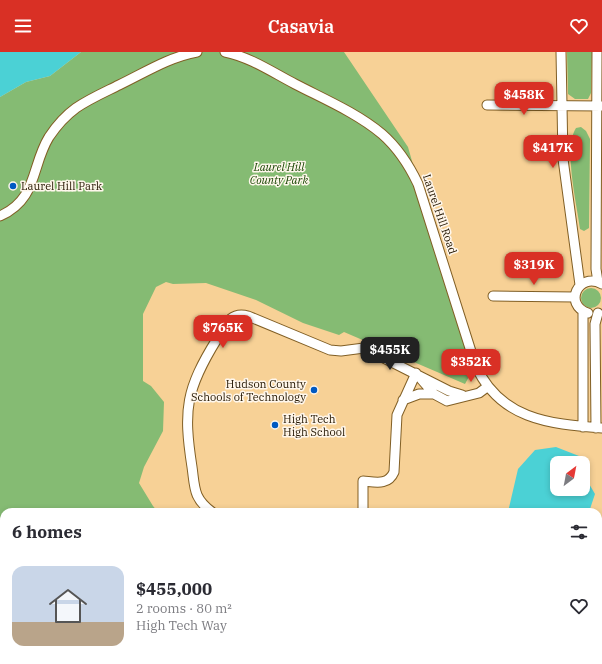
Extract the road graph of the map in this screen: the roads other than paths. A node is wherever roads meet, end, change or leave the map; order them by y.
1 (197, 52) edge
2 (225, 52) edge
3 (561, 52) edge
4 (597, 52) edge
5 (487, 105) dead end
6 (561, 105) junction
7 (599, 106) edge
8 (0, 216) edge
9 (600, 283) edge
10 (580, 284) junction
11 (493, 296) dead end
12 (575, 297) junction
13 (583, 311) junction
14 (600, 311) edge
15 (416, 373) junction
16 (487, 387) junction
17 (434, 394) junction
18 (462, 395) junction
19 (403, 400) junction
20 (583, 427) junction
21 (599, 428) edge
22 (373, 482) junction
23 (364, 494) junction
24 (206, 508) edge
25 (363, 508) edge

1 - 8 street
2 - 16 street, Laurel Hill Road
3 - 6 street
4 - 7 street
5 - 6 street
6 - 7 street
6 - 10 street
7 - 9 street
9 - 10 street
10 - 12 street
11 - 12 street
12 - 13 street
13 - 14 street
13 - 20 street
14 - 21 street
15 - 17 street
15 - 18 street
15 - 19 street
15 - 24 street
16 - 18 street
16 - 20 street, Laurel Hill Road
17 - 18 street
17 - 19 street
19 - 22 street
20 - 21 street, Laurel Hill Road
22 - 23 street
22 - 23 street
23 - 25 street

